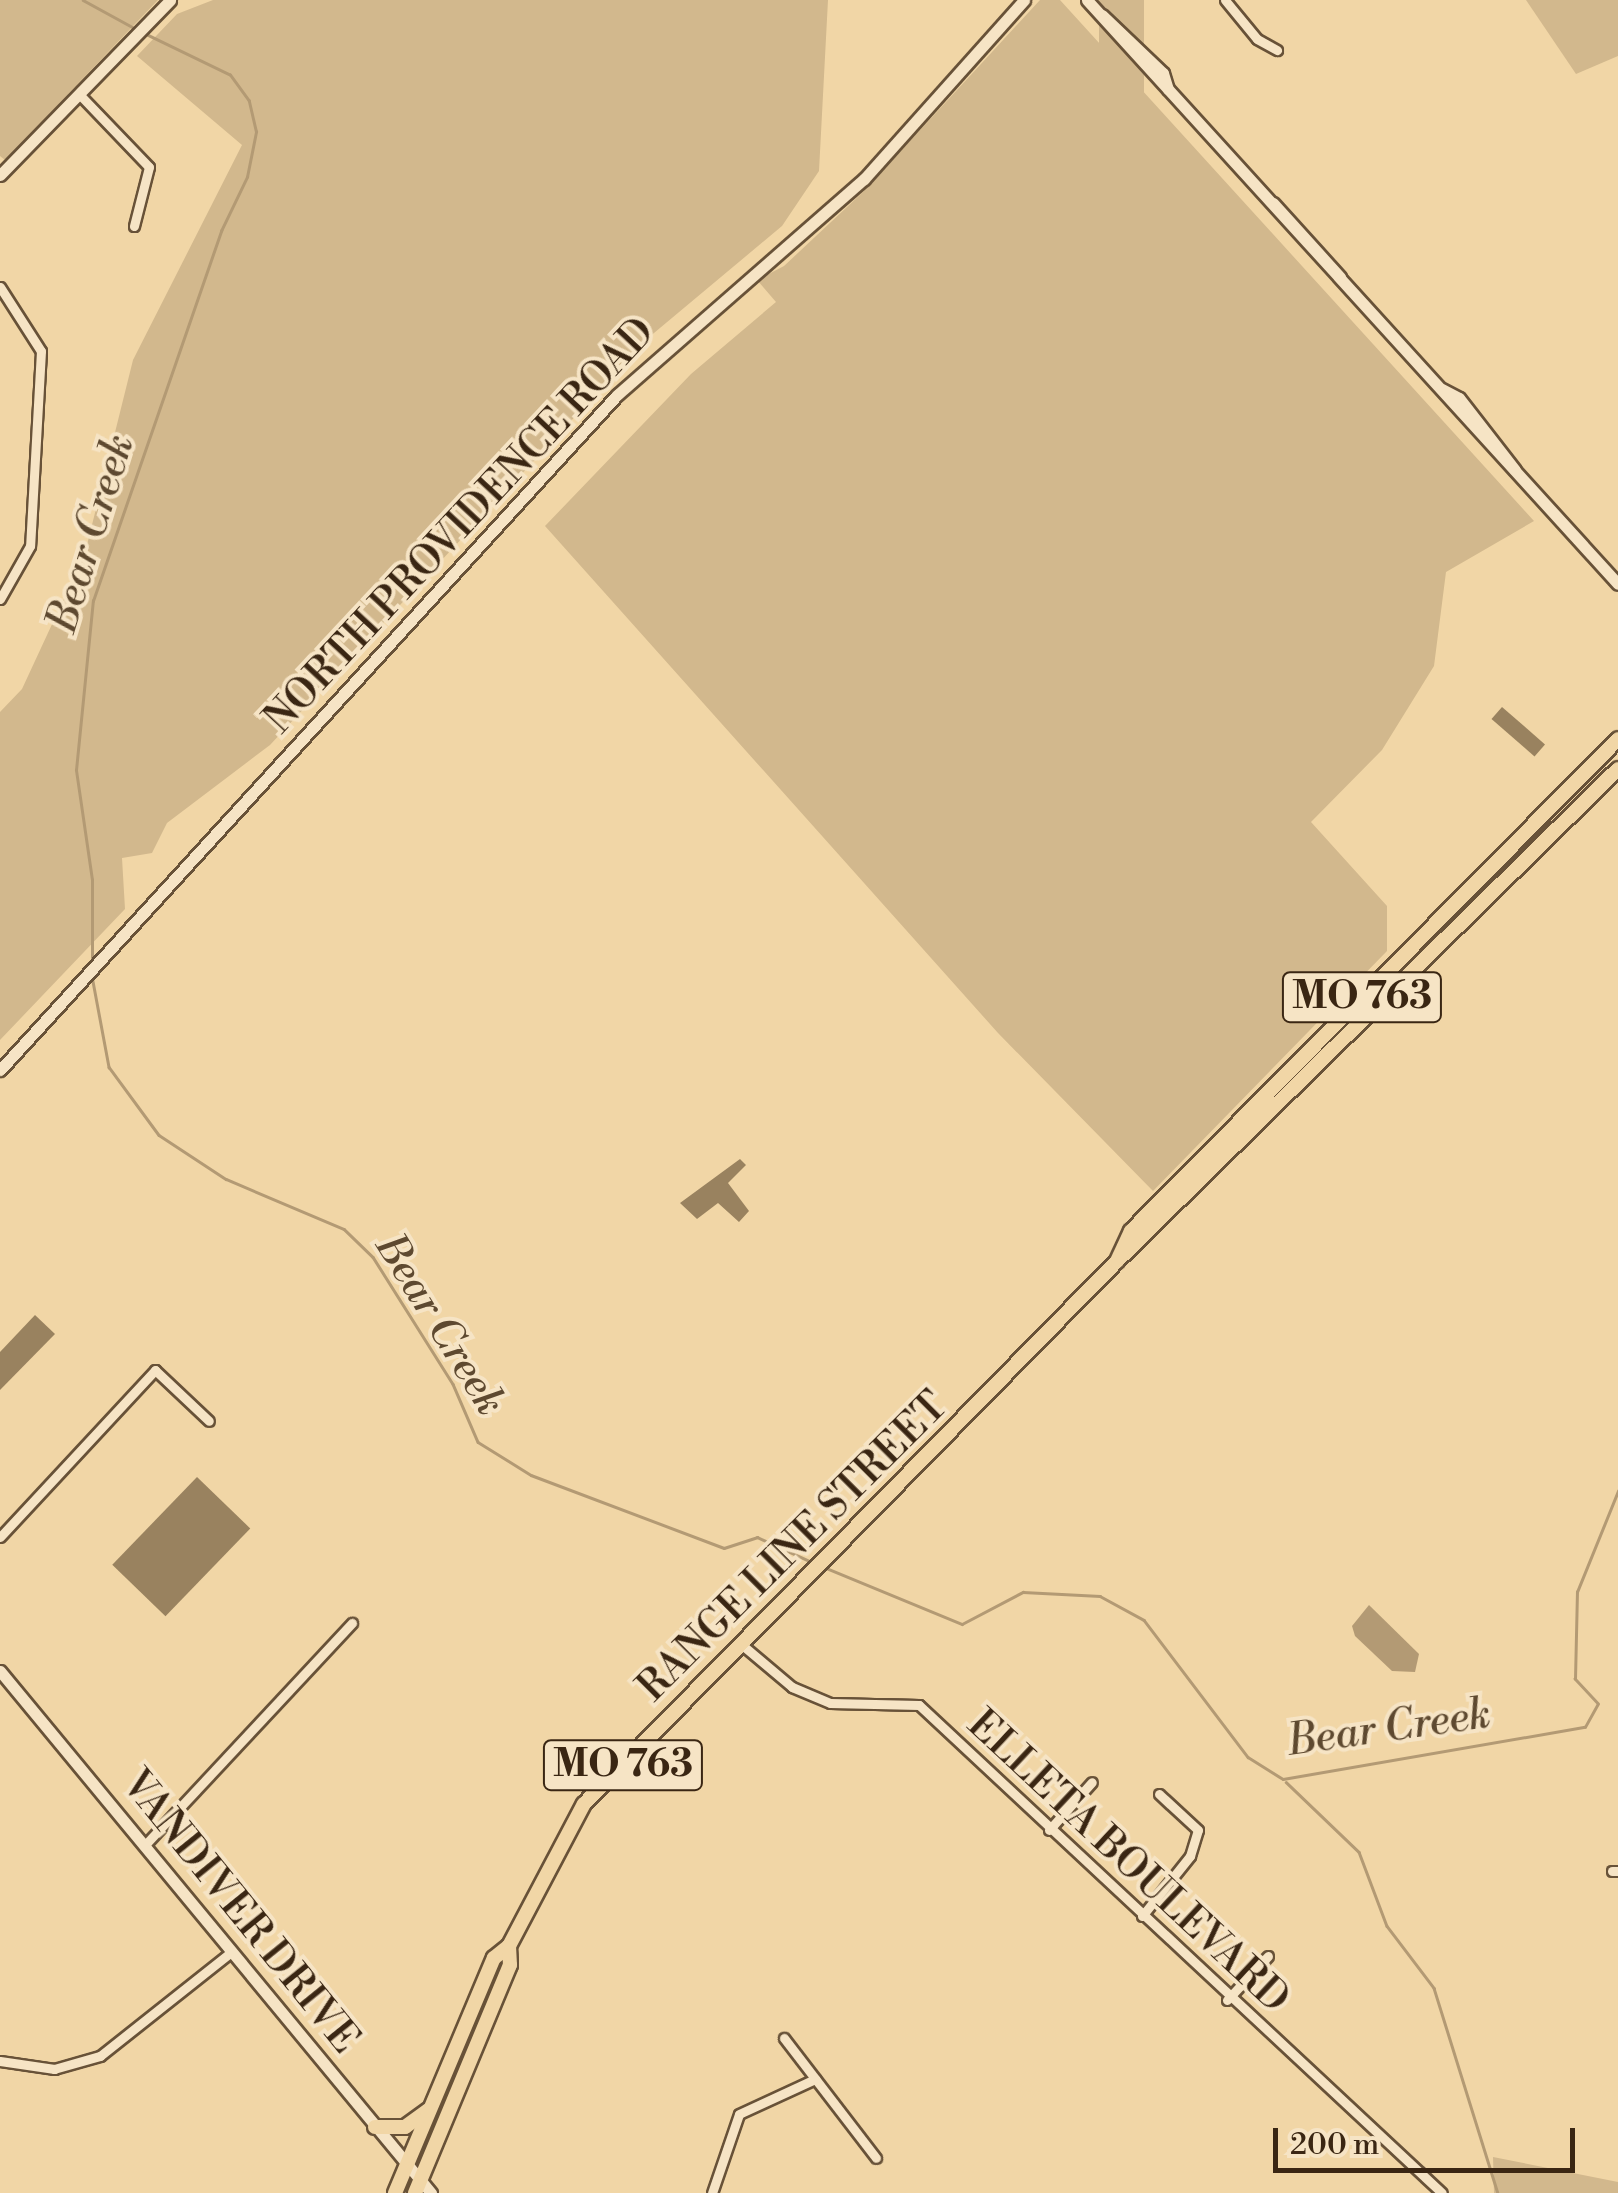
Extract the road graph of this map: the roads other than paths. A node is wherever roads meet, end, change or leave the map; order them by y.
1 (169, 0) edge
2 (1024, 0) edge
3 (1087, 0) edge
4 (1225, 0) edge
5 (1276, 50) dead end
6 (79, 94) junction
7 (0, 176) edge
8 (134, 226) dead end
9 (0, 287) edge
10 (1618, 584) edge
11 (0, 599) edge
12 (1618, 740) edge
13 (1618, 769) edge
14 (1543, 815) junction
15 (1432, 927) junction
16 (1452, 934) junction
17 (1344, 1043) junction
18 (0, 1070) edge
19 (1116, 1262) junction
20 (208, 1421) dead end
21 (0, 1536) edge
22 (352, 1623) dead end
23 (741, 1644) junction
24 (0, 1672) edge
25 (1092, 1782) dead end
26 (1159, 1794) dead end
27 (1049, 1830) junction
28 (144, 1846) junction
29 (1142, 1916) junction
30 (509, 1946) junction
31 (231, 1952) junction
32 (1268, 1956) dead end
33 (1227, 2000) junction
34 (784, 2038) dead end
35 (0, 2061) edge
36 (815, 2079) junction
37 (432, 2106) junction
38 (375, 2127) junction
39 (876, 2158) dead end
40 (408, 2165) junction
41 (418, 2187) edge
42 (395, 2193) edge
43 (431, 2193) edge
44 (712, 2193) edge
45 (1442, 2193) edge

1 - 6 street
2 - 18 street, NORTH PROVIDENCE ROAD
3 - 10 street
4 - 5 street
6 - 7 street
6 - 8 street
9 - 11 street
12 - 14 main road, RANGE LINE STREET / MO 763
13 - 16 main road, RANGE LINE STREET / MO 763
14 - 15 main road, RANGE LINE STREET / MO 763
14 - 16 main road
15 - 17 main road
15 - 19 main road, RANGE LINE STREET / MO 763
16 - 17 main road, RANGE LINE STREET / MO 763
17 - 19 main road, RANGE LINE STREET / MO 763
19 - 23 main road, RANGE LINE STREET / MO 763
20 - 21 street
22 - 28 street
23 - 27 street, ELLETA BOULEVARD
23 - 30 main road, RANGE LINE STREET / MO 763
24 - 28 street, VANDIVER DRIVE
25 - 27 street
26 - 29 street
27 - 29 street, ELLETA BOULEVARD
28 - 31 street, VANDIVER DRIVE
29 - 33 street, ELLETA BOULEVARD
30 - 37 main road, RANGE LINE STREET / MO 763
30 - 41 main road, RANGE LINE STREET / MO 763
31 - 35 street
31 - 38 street, VANDIVER DRIVE
32 - 33 street
33 - 45 street, ELLETA BOULEVARD
34 - 36 street
36 - 39 street
36 - 44 street
37 - 38 main road
37 - 40 main road, RANGE LINE STREET / MO 763
38 - 40 street, VANDIVER DRIVE
40 - 41 street, VANDIVER DRIVE
40 - 42 main road, RANGE LINE STREET / MO 763
41 - 43 street, VANDIVER DRIVE

